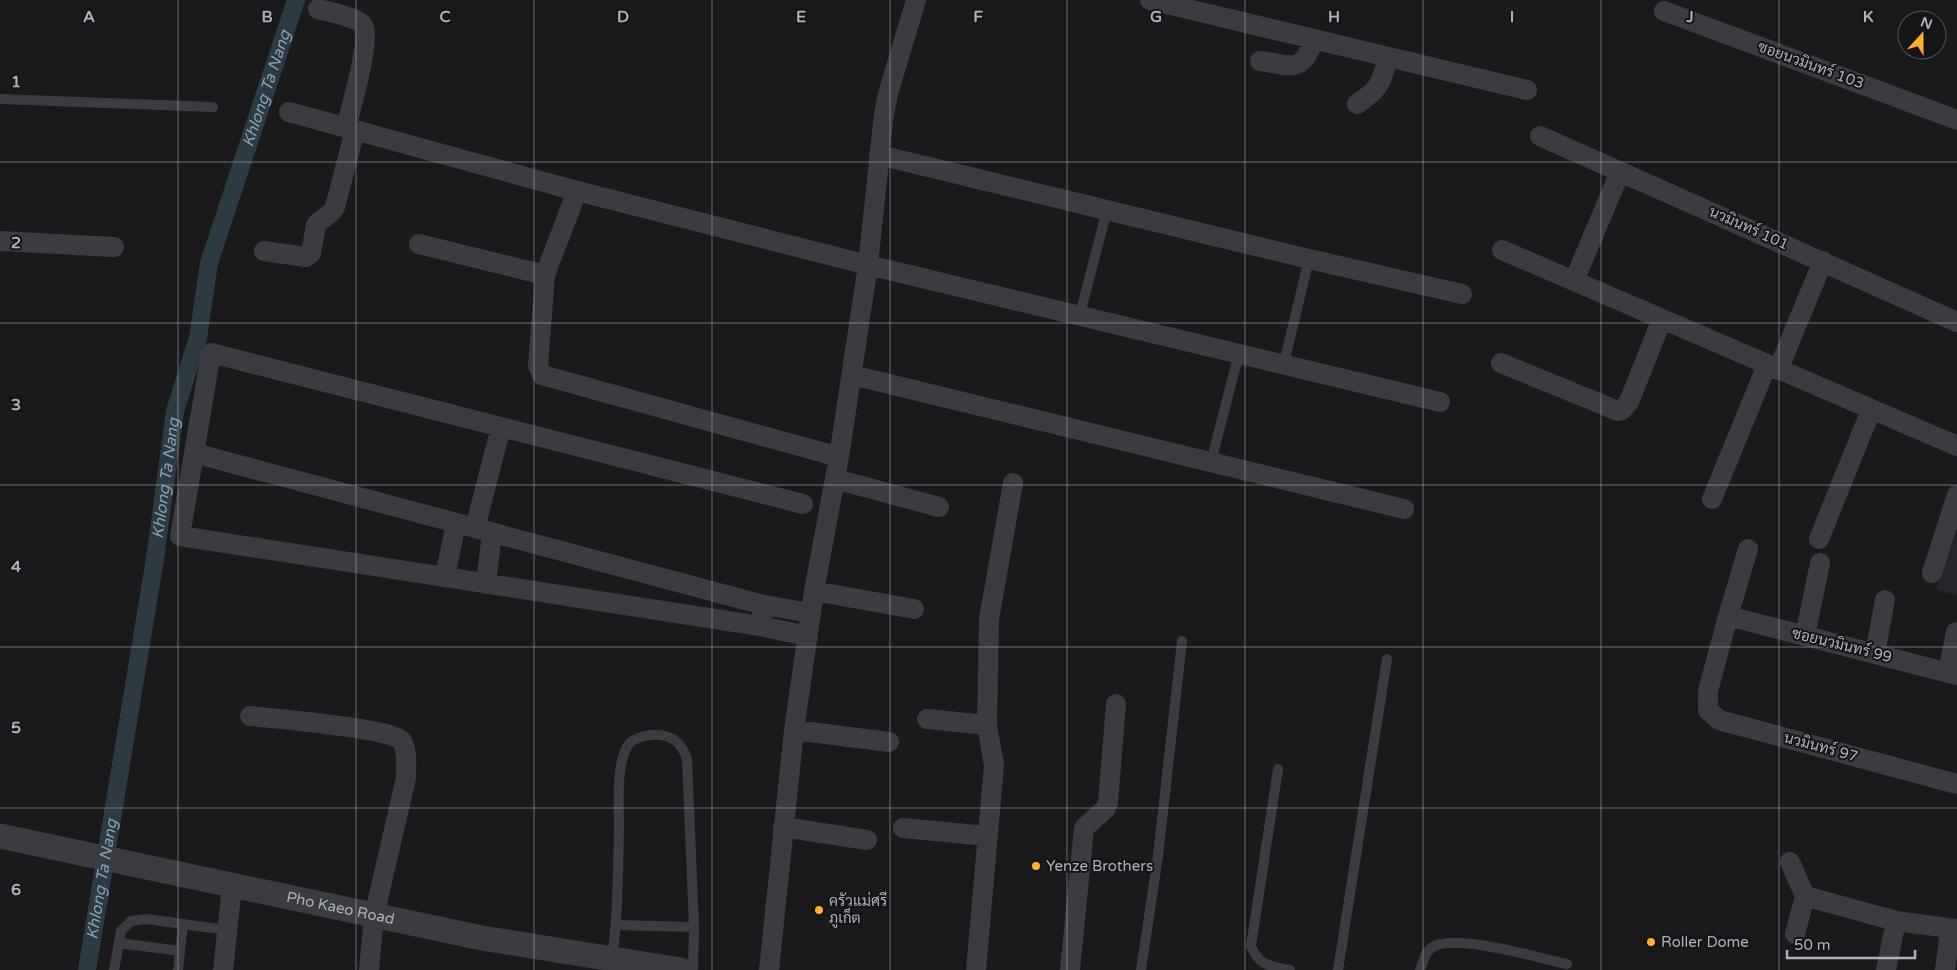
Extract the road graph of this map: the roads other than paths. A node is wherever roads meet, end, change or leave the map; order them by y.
1 (916, 0) edge
2 (1150, 0) edge
3 (318, 9) dead end
4 (1664, 11) dead end
5 (1314, 40) junction
6 (1388, 58) junction
7 (1260, 62) dead end
8 (1527, 90) dead end
9 (0, 99) edge
10 (1357, 104) dead end
11 (213, 107) dead end
12 (289, 112) dead end
13 (1957, 120) edge
14 (350, 129) junction
15 (1540, 136) dead end
16 (879, 155) junction
17 (1620, 172) junction
18 (577, 191) junction
19 (1107, 210) junction
20 (0, 241) edge
21 (419, 244) dead end
22 (114, 247) dead end
23 (1502, 250) dead end
24 (264, 251) dead end
25 (1310, 259) junction
26 (1824, 261) junction
27 (868, 265) junction
28 (545, 275) junction
29 (1574, 281) junction
30 (1462, 294) dead end
31 (1080, 314) junction
32 (1662, 319) junction
33 (1957, 322) edge
34 (1239, 353) junction
35 (1284, 363) junction
36 (1501, 363) dead end
37 (1773, 367) junction
38 (852, 374) junction
39 (1440, 402) dead end
40 (1871, 410) junction
41 (500, 427) junction
42 (1957, 446) edge
43 (194, 454) junction
44 (839, 457) junction
45 (1211, 462) junction
46 (835, 479) junction
47 (1013, 483) dead end
48 (1957, 495) edge
49 (1712, 499) dead end
50 (803, 504) dead end
51 (939, 507) dead end
52 (1404, 509) dead end
53 (456, 523) junction
54 (483, 530) junction
55 (1819, 539) dead end
56 (1748, 549) dead end
57 (1820, 563) dead end
58 (1932, 573) dead end
59 (445, 578) junction
60 (486, 584) junction
61 (684, 584) junction
62 (814, 591) junction
63 (1884, 600) dead end
64 (764, 605) junction
65 (914, 609) dead end
66 (811, 613) junction
67 (678, 614) junction
68 (1728, 616) junction
69 (760, 626) junction
70 (1956, 632) dead end
71 (808, 636) junction
72 (1805, 636) junction
73 (1182, 641) dead end
74 (1875, 654) junction
75 (1388, 659) dead end
76 (1952, 673) edge
77 (1116, 704) dead end
78 (250, 716) dead end
79 (927, 719) dead end
80 (987, 725) junction
81 (794, 730) junction
82 (889, 742) dead end
83 (1278, 769) dead end
84 (1957, 784) edge
85 (783, 827) junction
86 (903, 828) dead end
87 (0, 836) edge
88 (987, 836) junction
89 (867, 840) dead end
90 (1790, 862) dead end
91 (232, 886) junction
92 (1806, 896) junction
93 (374, 916) junction
94 (1896, 921) junction
95 (184, 924) junction
96 (617, 926) junction
97 (694, 927) junction
98 (1954, 929) edge
99 (227, 930) junction
100 (1795, 934) dead end
101 (119, 943) junction
102 (180, 951) junction
103 (612, 959) junction
104 (1567, 964) dead end
105 (114, 970) edge
106 (178, 970) edge
107 (223, 970) edge
108 (369, 970) edge
109 (679, 970) edge
110 (769, 970) edge
111 (976, 970) edge
112 (1070, 970) edge
113 (1141, 970) edge
114 (1290, 970) edge
115 (1338, 970) edge
116 (1420, 970) edge
117 (1886, 970) edge
118 (1945, 970) edge

1 - 16 street
2 - 5 street
3 - 14 street
4 - 13 street, ซอยนวมินทร์ 103
5 - 6 street
5 - 7 street
6 - 8 street
6 - 10 street
9 - 11 lane
12 - 14 street
14 - 18 street
14 - 24 street
15 - 17 street, นวมินทร์ 101
16 - 19 street
16 - 27 street
17 - 26 street, นวมินทร์ 101
17 - 29 street
18 - 27 street
18 - 28 street
19 - 25 street
19 - 31 lane
20 - 22 street
21 - 28 street
23 - 29 street
25 - 30 street
25 - 35 lane
26 - 33 street, นวมินทร์ 101
26 - 37 street
27 - 31 street
27 - 38 street
28 - 44 street
29 - 32 street
31 - 34 street
32 - 36 street
32 - 37 street
34 - 35 street
34 - 45 lane
35 - 39 street
37 - 40 street
37 - 49 street
38 - 44 street
38 - 45 street
40 - 42 street
40 - 55 street
41 - 43 street
41 - 50 street
41 - 54 street
43 - 53 street
43 - 59 street
44 - 46 street
45 - 52 street
46 - 51 street
46 - 62 street
47 - 80 street
48 - 58 street
53 - 54 street
53 - 59 street
54 - 60 street
54 - 61 street
56 - 68 street
57 - 72 street
59 - 60 street
60 - 67 street
61 - 64 street
61 - 67 street
62 - 65 street
62 - 66 street
63 - 74 street
64 - 66 street
64 - 69 street
66 - 71 street
67 - 69 street
68 - 72 street, ซอยนวมินทร์ 99
68 - 84 street, นวมินทร์ 97
69 - 71 street
70 - 76 street
71 - 81 street
72 - 74 street, ซอยนวมินทร์ 99
73 - 113 lane
74 - 76 street, ซอยนวมินทร์ 99
75 - 115 lane
77 - 112 street
78 - 93 street
79 - 80 street
80 - 88 street
81 - 82 street
81 - 85 street
83 - 114 lane
85 - 89 street
85 - 110 street
86 - 88 street
87 - 91 street, Pho Kaeo Road
88 - 111 street
90 - 92 street
91 - 93 street, Pho Kaeo Road
91 - 99 street
92 - 94 street
92 - 100 street
93 - 103 street, Pho Kaeo Road
93 - 108 street
94 - 98 street
94 - 117 street
95 - 99 lane
95 - 101 lane
95 - 102 lane
96 - 97 lane
96 - 97 lane
96 - 103 lane
97 - 109 lane
98 - 118 street
99 - 107 street
101 - 102 lane
101 - 105 lane
102 - 106 lane
103 - 109 street, Pho Kaeo Road
104 - 116 lane

